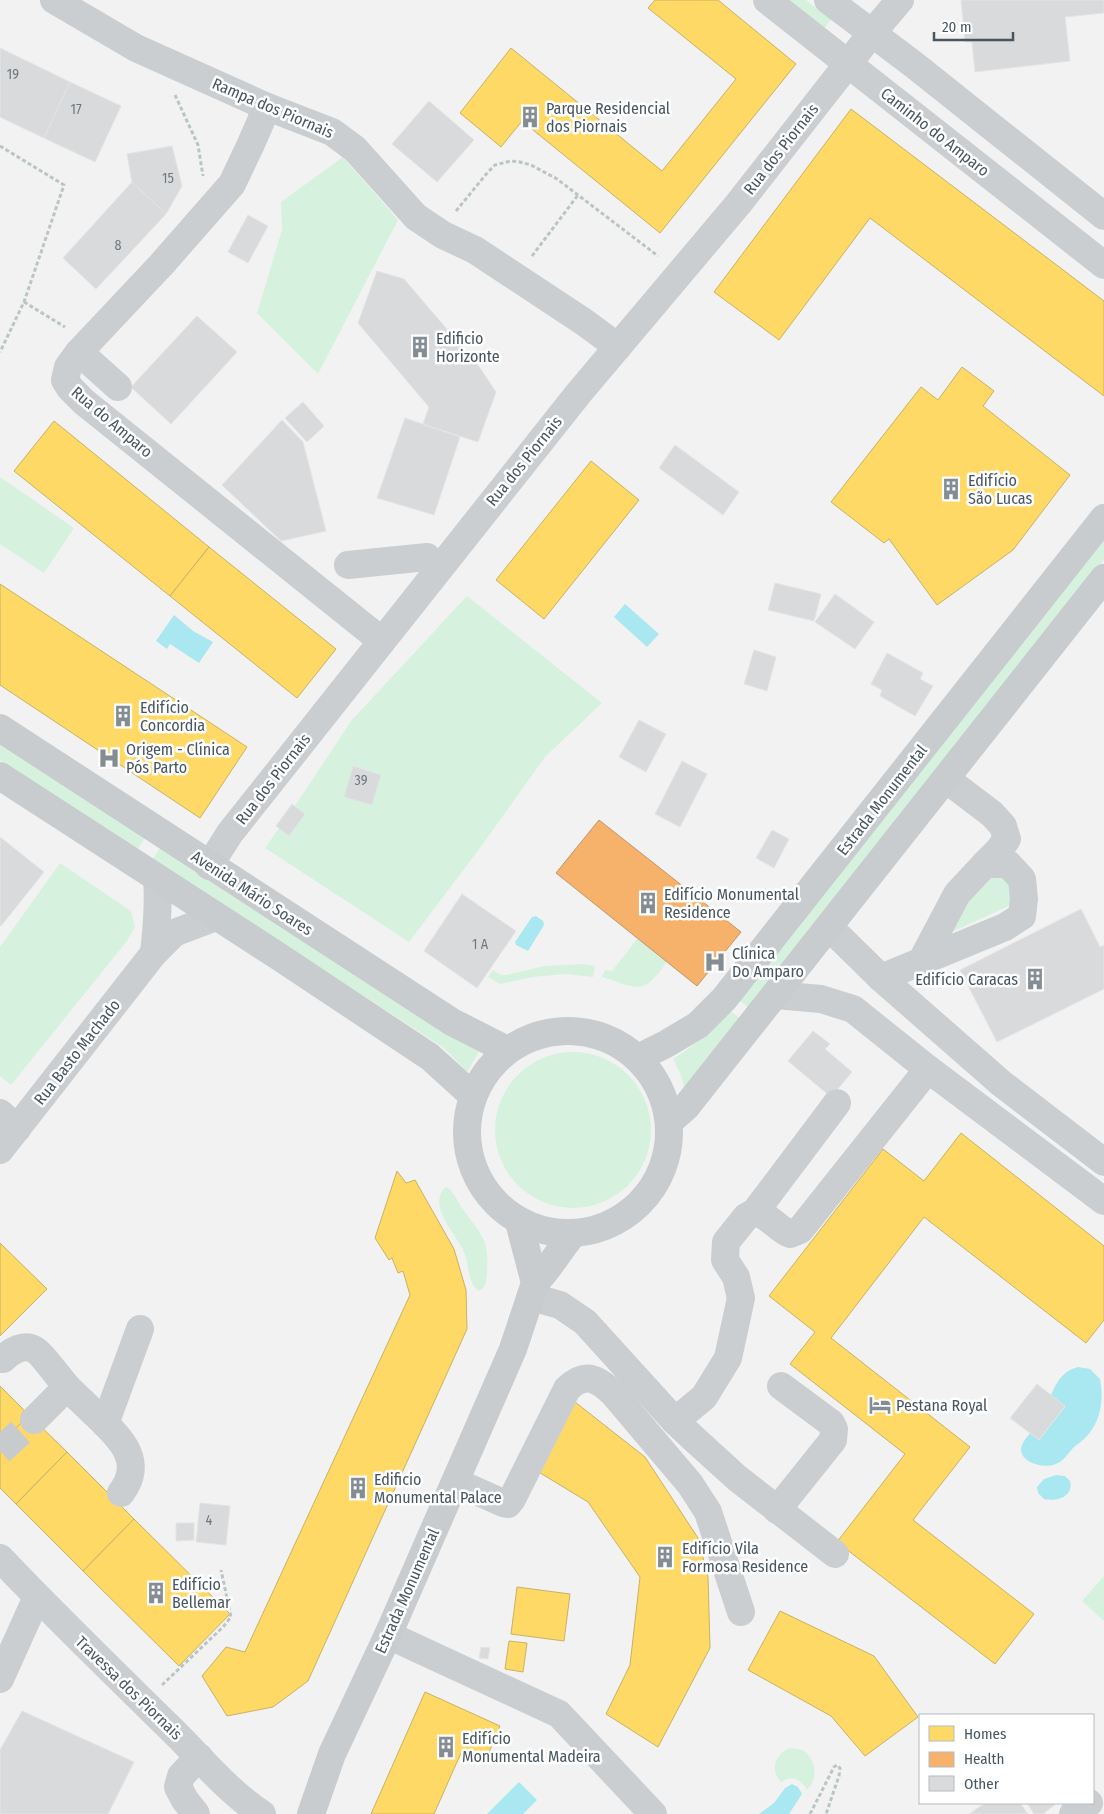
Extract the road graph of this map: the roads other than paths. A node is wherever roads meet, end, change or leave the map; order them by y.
1 (54, 0) edge
2 (767, 0) edge
3 (828, 0) edge
4 (900, 0) edge
5 (872, 33) junction
6 (847, 64) junction
7 (913, 64) junction
8 (889, 95) junction
9 (265, 106) junction
10 (1104, 216) edge
11 (1104, 265) edge
12 (75, 341) junction
13 (618, 347) junction
14 (118, 387) dead end
15 (1104, 518) edge
16 (348, 565) dead end
17 (439, 568) junction
18 (1104, 578) edge
19 (382, 641) junction
20 (0, 728) edge
21 (0, 776) edge
22 (946, 779) junction
23 (985, 864) junction
24 (209, 866) junction
25 (157, 878) junction
26 (216, 917) junction
27 (830, 927) junction
28 (154, 953) junction
29 (921, 962) junction
30 (881, 978) junction
31 (775, 995) junction
32 (507, 1050) junction
33 (638, 1058) junction
34 (928, 1069) junction
35 (473, 1096) junction
36 (837, 1103) dead end
37 (9, 1121) edge
38 (669, 1122) junction
39 (0, 1150) edge
40 (1104, 1162) edge
41 (1104, 1201) edge
42 (755, 1212) junction
43 (519, 1222) junction
44 (573, 1234) junction
45 (533, 1290) junction
46 (140, 1329) dead end
47 (3, 1359) dead end
48 (781, 1386) dead end
49 (67, 1387) junction
50 (34, 1420) tunnel mouth
51 (675, 1421) junction
52 (105, 1424) junction
53 (456, 1482) junction
54 (121, 1493) dead end
55 (778, 1510) junction
56 (834, 1554) dead end
57 (0, 1558) edge
58 (37, 1597) junction
59 (740, 1612) dead end
60 (388, 1635) junction
61 (0, 1679) edge
62 (199, 1757) junction
63 (1088, 1804) edge
64 (196, 1814) edge
65 (262, 1814) edge
66 (311, 1814) edge
67 (653, 1814) edge
68 (1073, 1814) edge

1 - 9 street, Rampa dos Piornais
2 - 6 street, Caminho do Amparo
3 - 5 street
4 - 5 street, Rua dos Piornais
5 - 6 street, Rua dos Piornais
5 - 7 street
6 - 8 street, Caminho do Amparo
6 - 13 street, Rua dos Piornais
7 - 8 street
7 - 10 street
8 - 11 street, Caminho do Amparo
9 - 12 street, Rua do Amparo
9 - 13 street, Rampa dos Piornais
12 - 14 street
12 - 19 street, Rua do Amparo
13 - 17 street, Rua dos Piornais
15 - 33 main road, Estrada Monumental
16 - 17 street
17 - 19 street, Rua dos Piornais
18 - 22 main road
19 - 24 street, Rua dos Piornais
20 - 24 main road, Avenida Mário Soares
21 - 25 main road
22 - 23 street
22 - 27 main road
23 - 29 street
23 - 29 street
24 - 32 main road, Avenida Mário Soares
25 - 26 main road
25 - 28 street
26 - 28 street, Rua Basto Machado
26 - 35 main road
27 - 30 street
27 - 31 main road
28 - 37 street, Rua Basto Machado
29 - 30 street
30 - 40 street
31 - 34 street
31 - 38 main road
32 - 33 main road
32 - 35 main road
33 - 38 main road
34 - 41 street
34 - 42 street
35 - 43 main road
36 - 42 street
37 - 39 street, Rua Basto Machado
38 - 44 main road
42 - 51 street
43 - 44 main road
43 - 45 main road
44 - 45 main road, Estrada Monumental
45 - 51 street
45 - 53 main road, Estrada Monumental
46 - 52 street
47 - 49 street
48 - 55 street
49 - 50 street
49 - 52 street
51 - 55 street
52 - 54 street
53 - 59 street
53 - 60 main road, Estrada Monumental
55 - 56 street
57 - 58 street, Travessa dos Piornais
58 - 61 street
58 - 62 street, Travessa dos Piornais
60 - 66 main road, Estrada Monumental
60 - 67 street
62 - 64 street
62 - 65 street, Travessa dos Piornais
63 - 68 street

